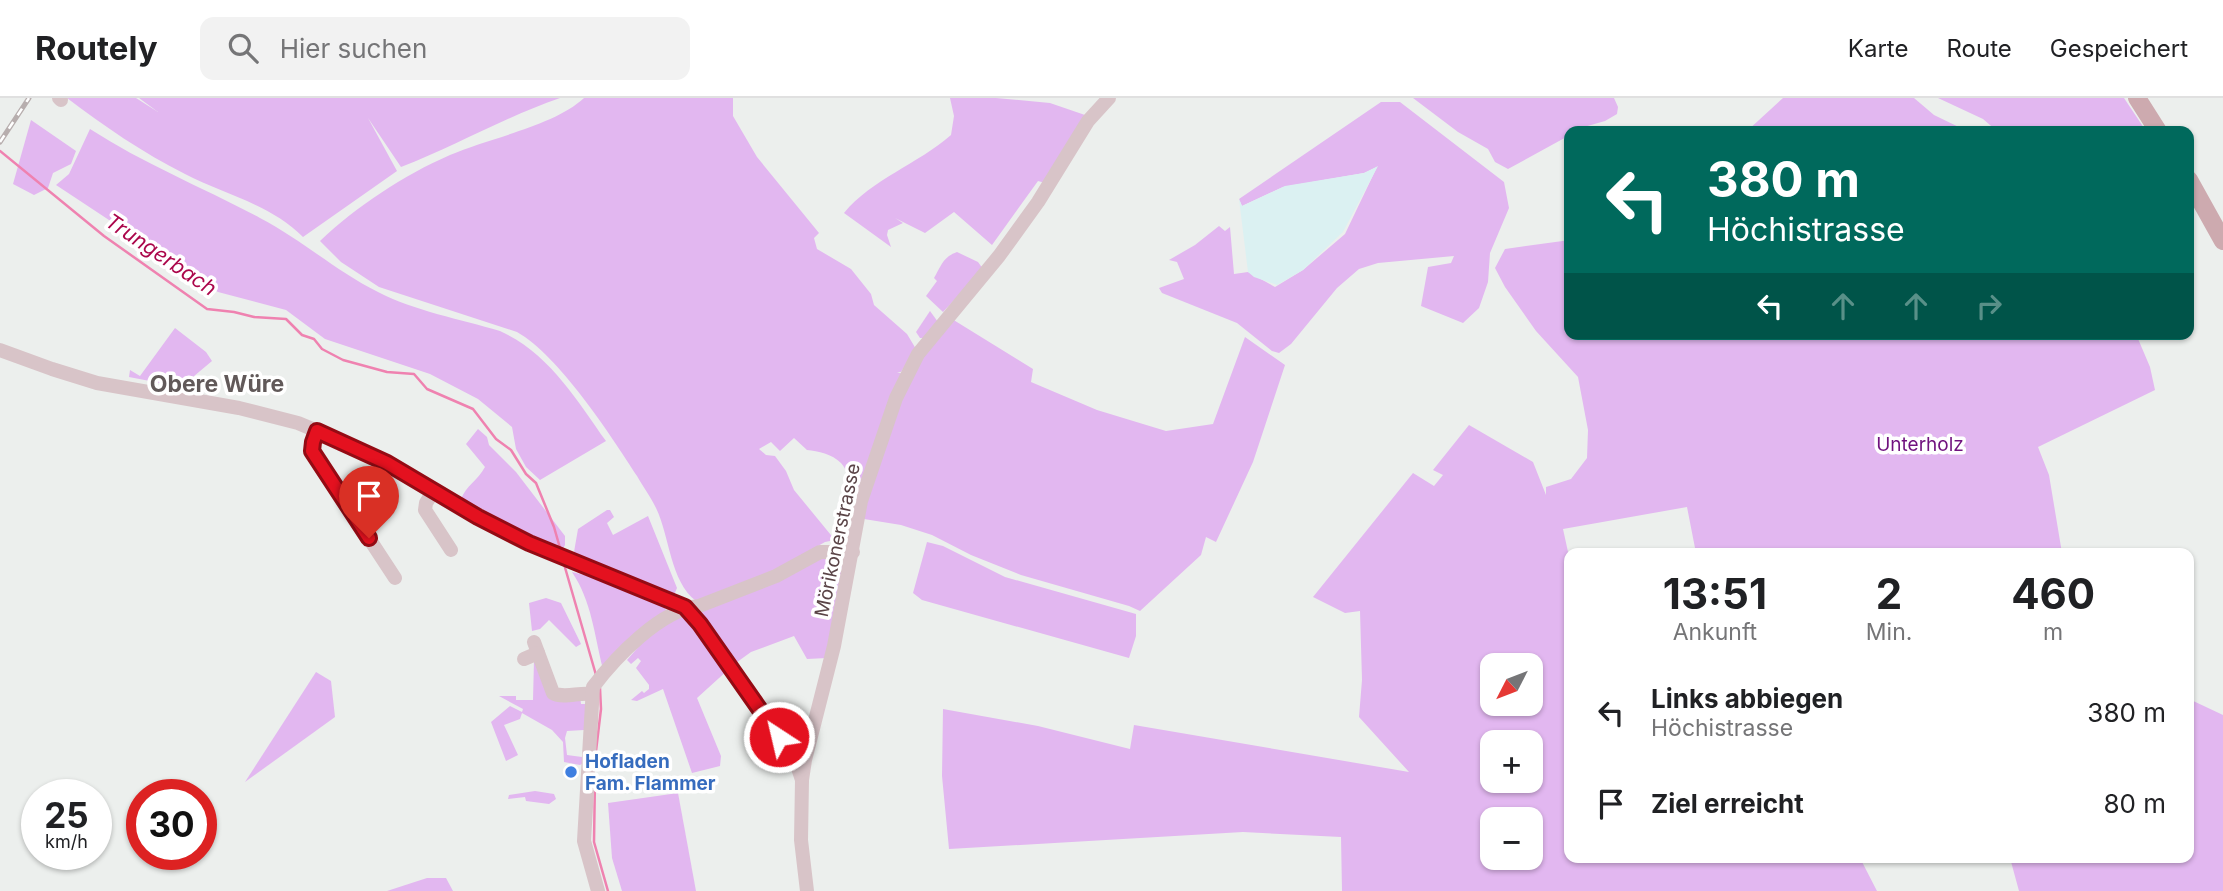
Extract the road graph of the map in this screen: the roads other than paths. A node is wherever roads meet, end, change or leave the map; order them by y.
1 (1109, 98) edge
2 (2137, 98) edge
3 (2155, 126) edge
4 (2194, 189) edge
5 (2223, 241) edge
6 (0, 350) edge
7 (317, 431) junction
8 (434, 490) junction
9 (451, 550) dead end
10 (853, 552) junction
11 (395, 578) dead end
12 (685, 607) junction
13 (524, 659) dead end
14 (595, 685) junction
15 (802, 780) junction
16 (598, 891) edge
17 (807, 891) edge

1 - 10 street, Mörikonerstrasse
2 - 3 main road
4 - 5 main road
6 - 7 street
7 - 8 street
7 - 11 street
8 - 9 street
8 - 12 street
10 - 12 street
10 - 15 street, Mörikonerstrasse
12 - 14 street
12 - 15 street
13 - 14 street
14 - 16 street
15 - 17 street, Mörikonerstrasse

